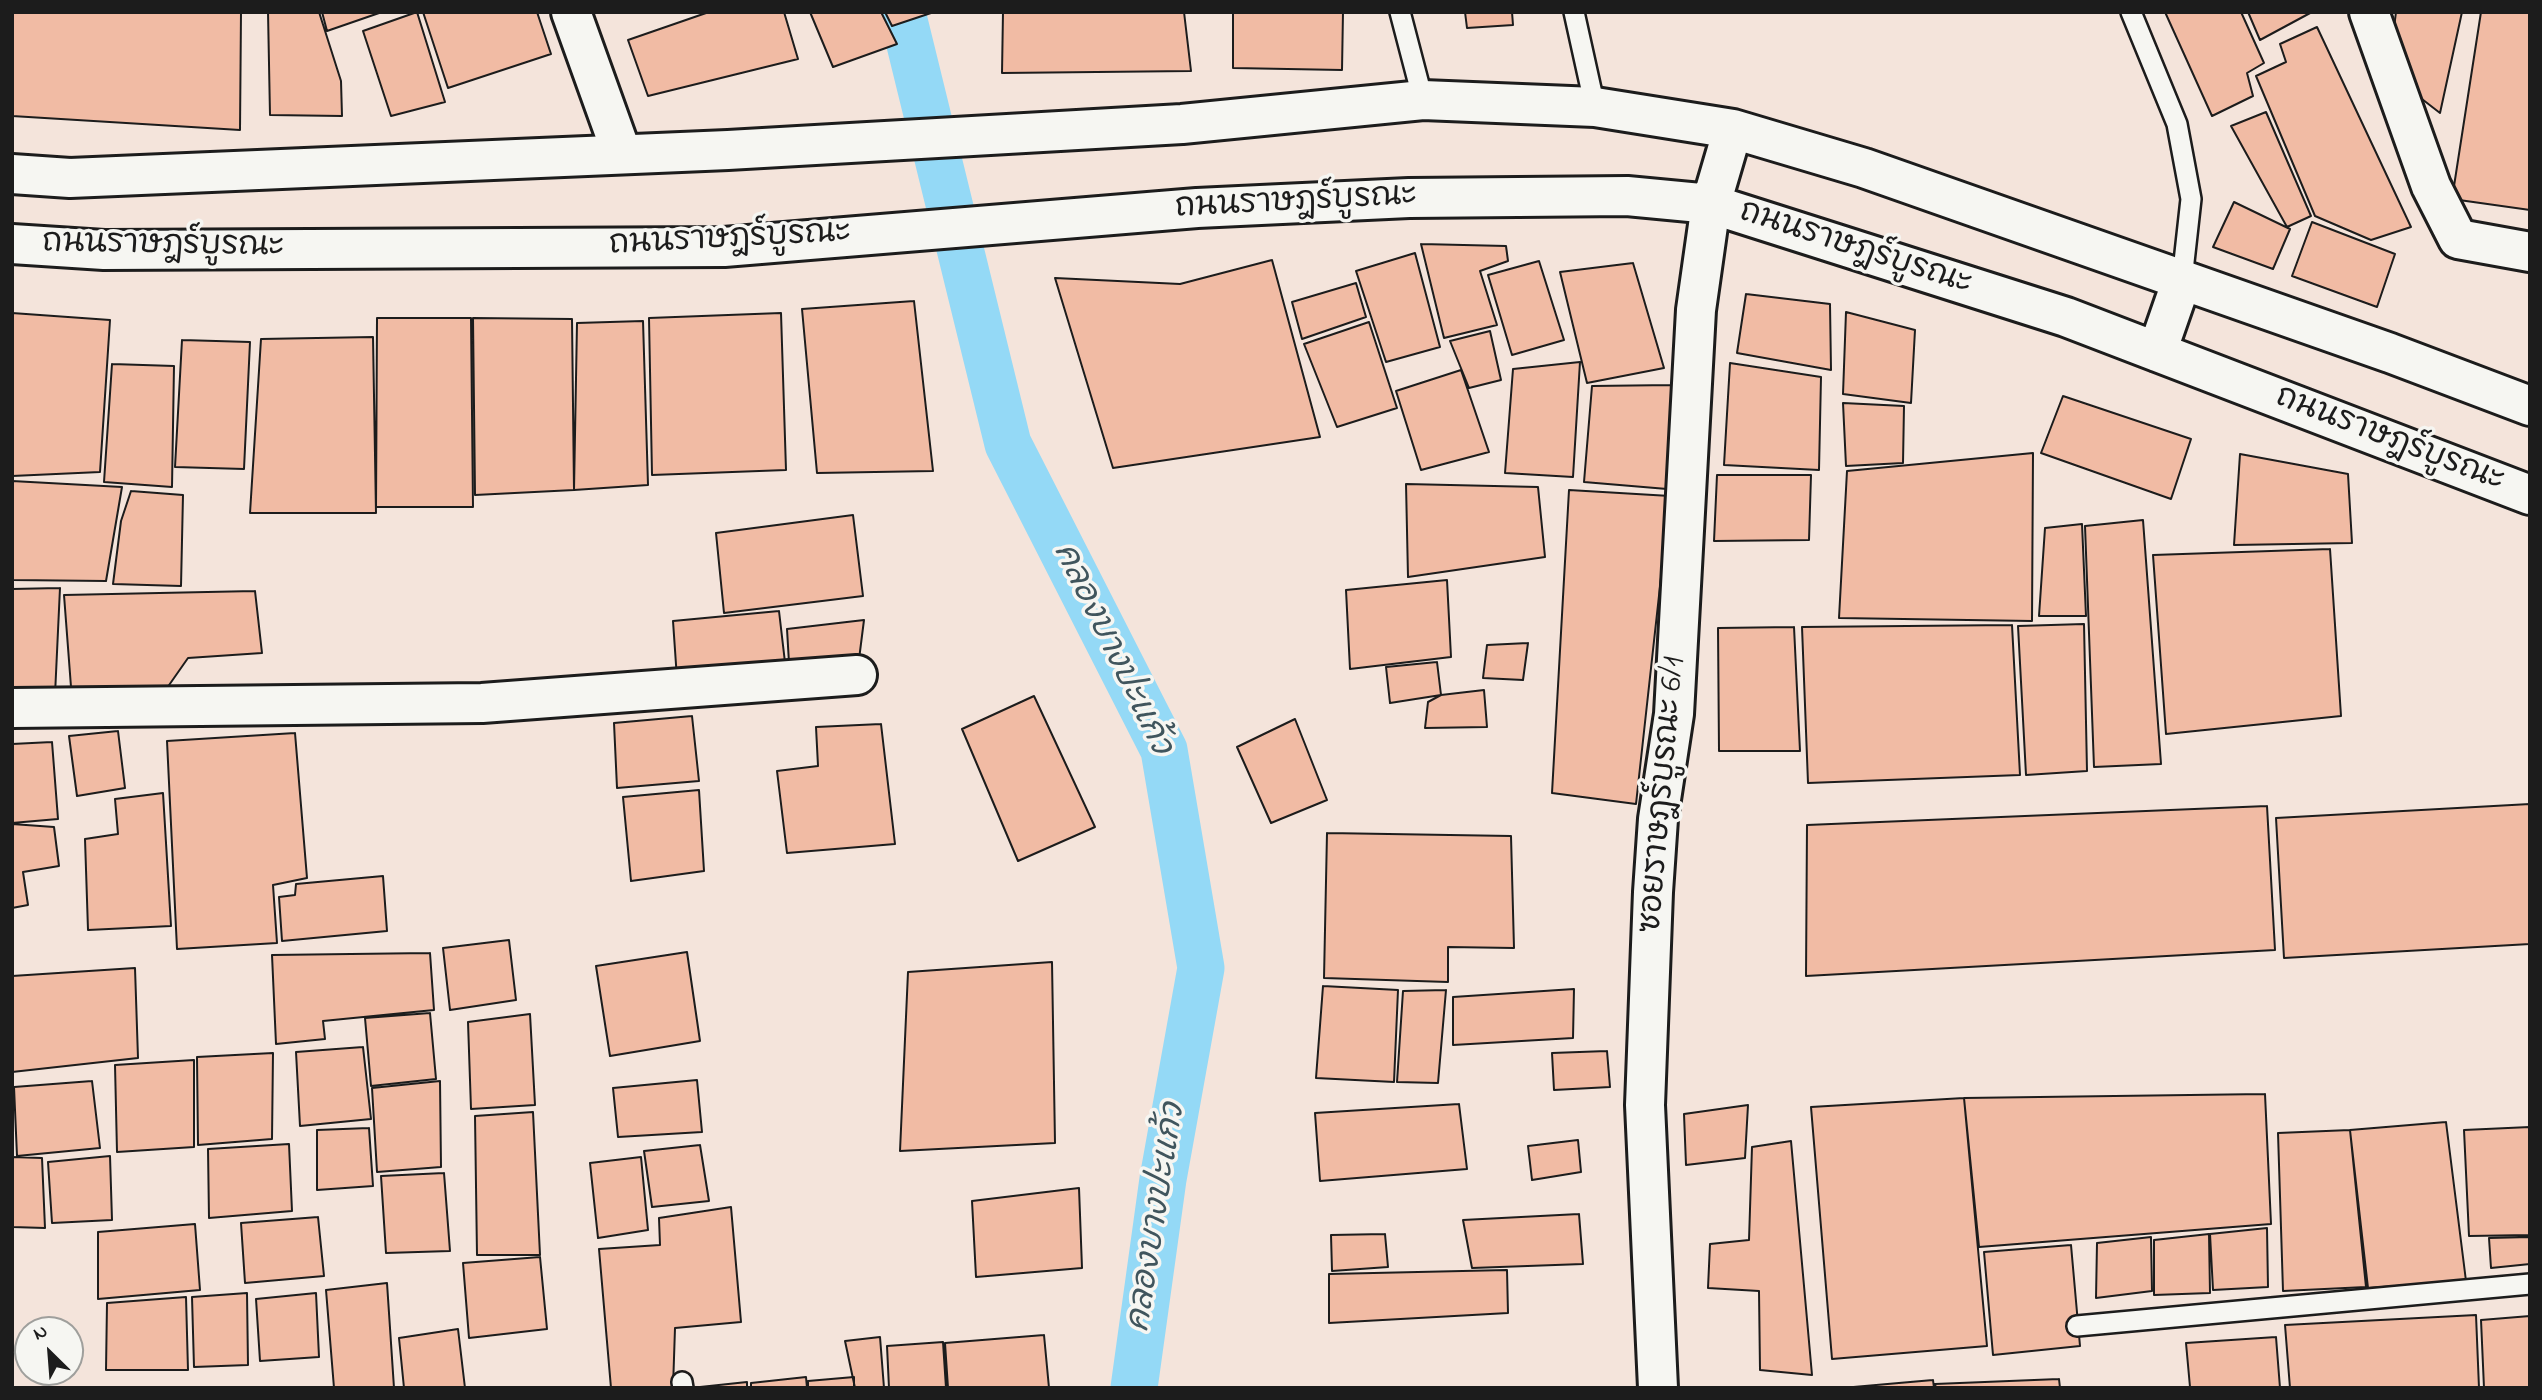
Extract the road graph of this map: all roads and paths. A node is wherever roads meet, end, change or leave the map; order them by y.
1 (571, 12) edge
2 (1400, 12) edge
3 (1574, 12) edge
4 (2131, 12) edge
5 (2369, 12) edge
6 (1423, 100) junction
7 (1595, 107) junction
8 (1733, 129) junction
9 (622, 154) junction
10 (12, 174) edge
11 (1711, 204) junction
12 (12, 244) edge
13 (2530, 252) edge
14 (2182, 280) junction
15 (2157, 352) junction
16 (2530, 406) edge
17 (2530, 495) edge
18 (857, 675) dead end
19 (12, 708) edge
20 (2530, 1284) edge
21 (2077, 1326) dead end
22 (1658, 1388) edge

1 - 9 main road
2 - 6 lane
3 - 7 lane
4 - 14 lane
5 - 13 main road
6 - 7 main road
6 - 9 main road
7 - 8 main road
8 - 11 main road, ซอยราษฎร์บูรณะ 6/1
8 - 14 main road
9 - 10 main road
11 - 12 main road, ถนนราษฎร์บูรณะ
11 - 15 main road, ถนนราษฎร์บูรณะ
11 - 22 main road, ซอยราษฎร์บูรณะ 6/1
14 - 15 main road
14 - 16 main road
15 - 17 main road, ถนนราษฎร์บูรณะ
18 - 19 main road
20 - 21 lane

